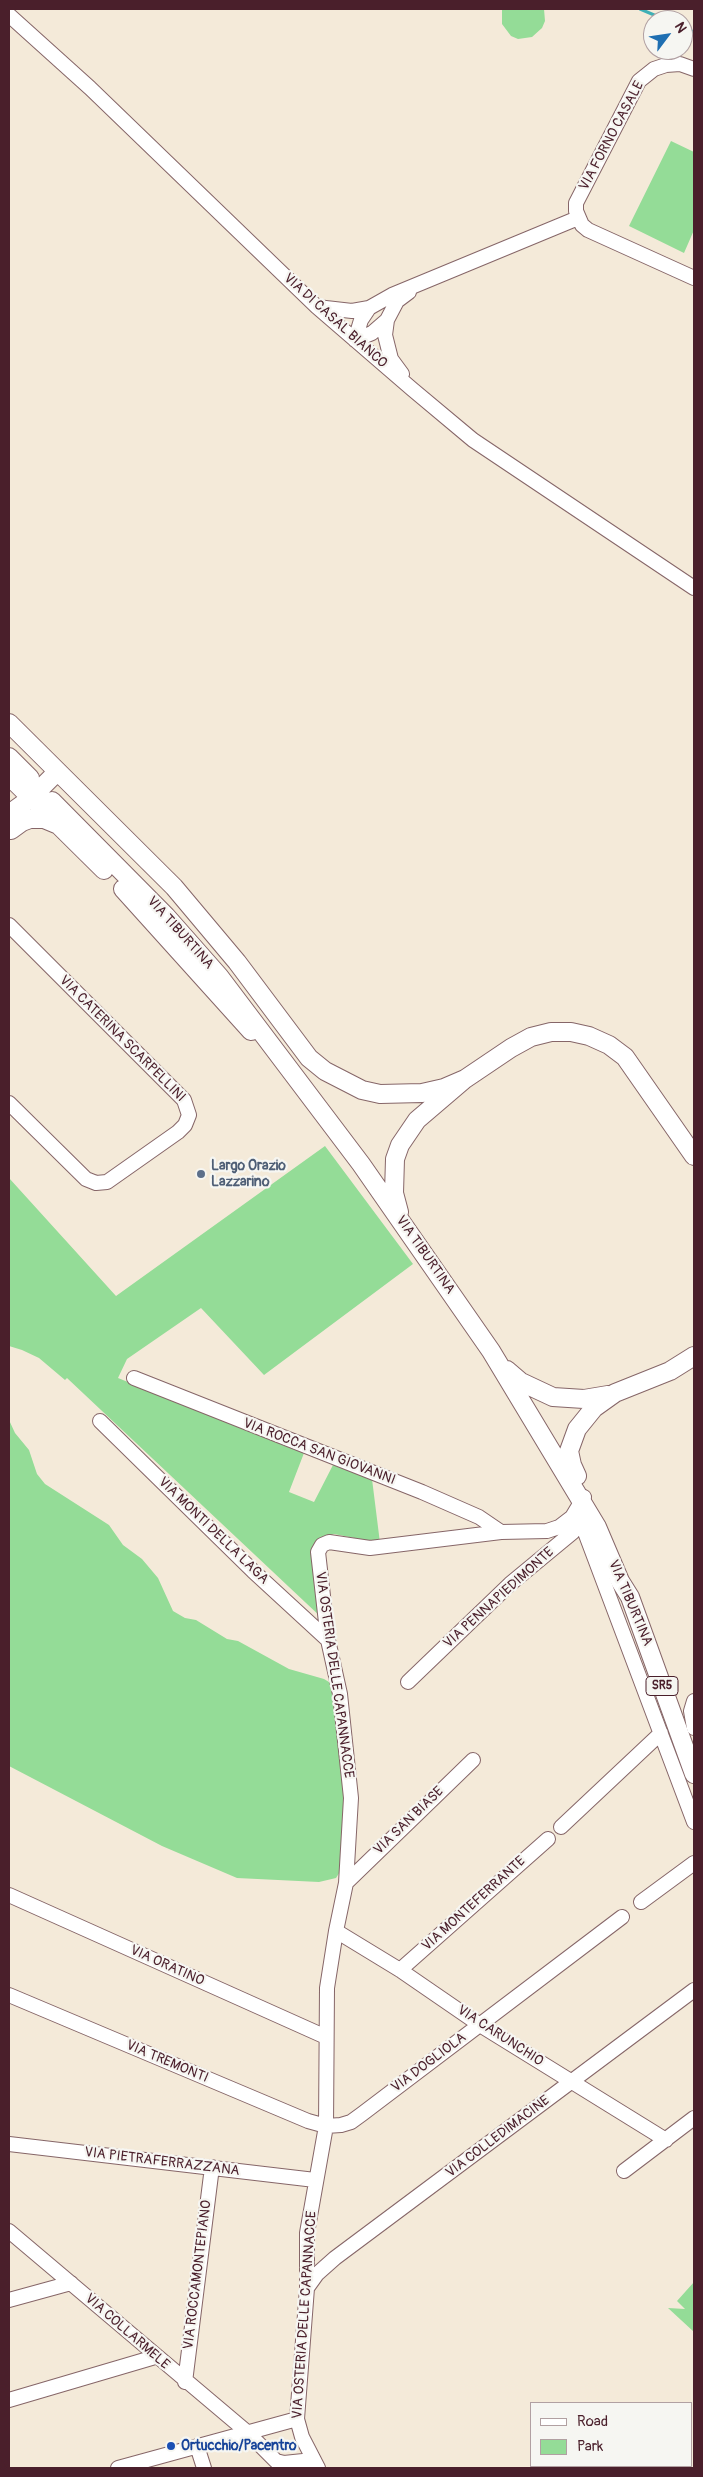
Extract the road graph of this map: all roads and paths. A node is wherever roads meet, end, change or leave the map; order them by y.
1 (9, 15) edge
2 (694, 69) edge
3 (578, 218) junction
4 (694, 278) edge
5 (418, 285) junction
6 (317, 307) junction
7 (369, 308) junction
8 (387, 320) junction
9 (355, 340) junction
10 (412, 389) junction
11 (694, 588) edge
12 (9, 723) edge
13 (9, 758) edge
14 (57, 772) junction
15 (9, 776) edge
16 (30, 778) dead end
17 (31, 798) junction
18 (52, 801) dead end
19 (57, 824) junction
20 (9, 825) edge
21 (9, 925) edge
22 (284, 1062) junction
23 (465, 1079) junction
24 (9, 1103) edge
25 (694, 1156) edge
26 (403, 1224) junction
27 (491, 1350) junction
28 (694, 1356) edge
29 (134, 1378) dead end
30 (616, 1393) junction
31 (100, 1421) dead end
32 (583, 1509) junction
33 (501, 1532) junction
34 (630, 1597) junction
35 (328, 1640) junction
36 (408, 1682) dead end
37 (693, 1704) edge
38 (694, 1728) edge
39 (661, 1733) junction
40 (473, 1760) dead end
41 (694, 1774) edge
42 (694, 1822) edge
43 (561, 1827) dead end
44 (548, 1839) dead end
45 (694, 1863) edge
46 (346, 1883) junction
47 (9, 1895) edge
48 (641, 1902) dead end
49 (622, 1916) dead end
50 (336, 1931) junction
51 (400, 1970) junction
52 (694, 1990) edge
53 (9, 1995) edge
54 (480, 2025) junction
55 (326, 2037) junction
56 (572, 2082) junction
57 (694, 2118) edge
58 (326, 2126) junction
59 (666, 2140) junction
60 (9, 2144) edge
61 (212, 2167) junction
62 (624, 2171) dead end
63 (315, 2180) junction
64 (9, 2231) edge
65 (71, 2283) junction
66 (307, 2288) junction
67 (9, 2300) edge
68 (155, 2357) junction
69 (185, 2382) junction
70 (9, 2400) edge
71 (296, 2419) junction
72 (246, 2432) junction
73 (197, 2446) junction
74 (315, 2464) edge
75 (118, 2468) edge
76 (204, 2468) edge

1 - 6 street, VIA DI CASAL BIANCO
2 - 3 street, VIA FORNO CASALE
3 - 4 street
3 - 5 street
5 - 7 street
5 - 8 street
6 - 7 street
6 - 9 street, VIA DI CASAL BIANCO
7 - 9 street
8 - 9 street
8 - 10 street
9 - 10 street, VIA DI CASAL BIANCO
10 - 11 street, VIA DI CASAL BIANCO
12 - 14 main road, VIA TIBURTINA
13 - 16 main road
14 - 17 main road
14 - 23 main road, VIA TIBURTINA
15 - 17 main road
17 - 19 main road
17 - 20 main road
18 - 22 main road, VIA TIBURTINA
19 - 20 main road
19 - 22 main road
21 - 24 street, VIA CATERINA SCARPELLINI
22 - 26 main road, VIA TIBURTINA
23 - 25 main road
23 - 26 main road
26 - 27 main road, VIA TIBURTINA
27 - 30 main road
27 - 32 main road, VIA TIBURTINA
28 - 30 main road
29 - 33 street, VIA ROCCA SAN GIOVANNI
30 - 34 main road
31 - 35 street, VIA MONTI DELLA LAGA
32 - 33 street, VIA OSTERIA DELLE CAPANNACCE
32 - 34 main road, VIA TIBURTINA
32 - 36 street, VIA PENNAPIEDIMONTE
32 - 39 street
33 - 35 street, VIA OSTERIA DELLE CAPANNACCE
34 - 41 main road, VIA TIBURTINA / SR5
35 - 46 street, VIA OSTERIA DELLE CAPANNACCE
37 - 38 street
39 - 42 street
39 - 43 street
40 - 46 street, VIA SAN BIASE
44 - 51 street, VIA MONTEFERRANTE
45 - 48 street
46 - 50 street, VIA OSTERIA DELLE CAPANNACCE
47 - 55 street, VIA ORATINO
49 - 54 street, VIA DOGLIOLA
50 - 51 street, VIA CARUNCHIO
50 - 55 street, VIA OSTERIA DELLE CAPANNACCE
51 - 54 street, VIA CARUNCHIO
52 - 56 street, VIA COLLEDIMACINE
53 - 58 street, VIA TREMONTI
54 - 56 street, VIA CARUNCHIO
54 - 58 street, VIA DOGLIOLA
55 - 58 street, VIA OSTERIA DELLE CAPANNACCE
56 - 59 street, VIA CARUNCHIO
56 - 66 street, VIA COLLEDIMACINE
57 - 59 street
58 - 63 street, VIA OSTERIA DELLE CAPANNACCE
59 - 62 street
60 - 61 street, VIA PIETRAFERRAZZANA
61 - 63 street, VIA PIETRAFERRAZZANA
61 - 69 street, VIA ROCCAMONTEPIANO
63 - 66 street, VIA OSTERIA DELLE CAPANNACCE
64 - 65 street, VIA COLLARMELE
65 - 67 street
65 - 68 street, VIA COLLARMELE
66 - 71 street, VIA OSTERIA DELLE CAPANNACCE
68 - 69 street, VIA COLLARMELE
68 - 70 street
69 - 72 street, VIA COLLARMELE
71 - 72 street
71 - 74 street, VIA OSTERIA DELLE CAPANNACCE
72 - 73 street
72 - 74 street, VIA COLLARMELE
73 - 75 street
73 - 76 street

